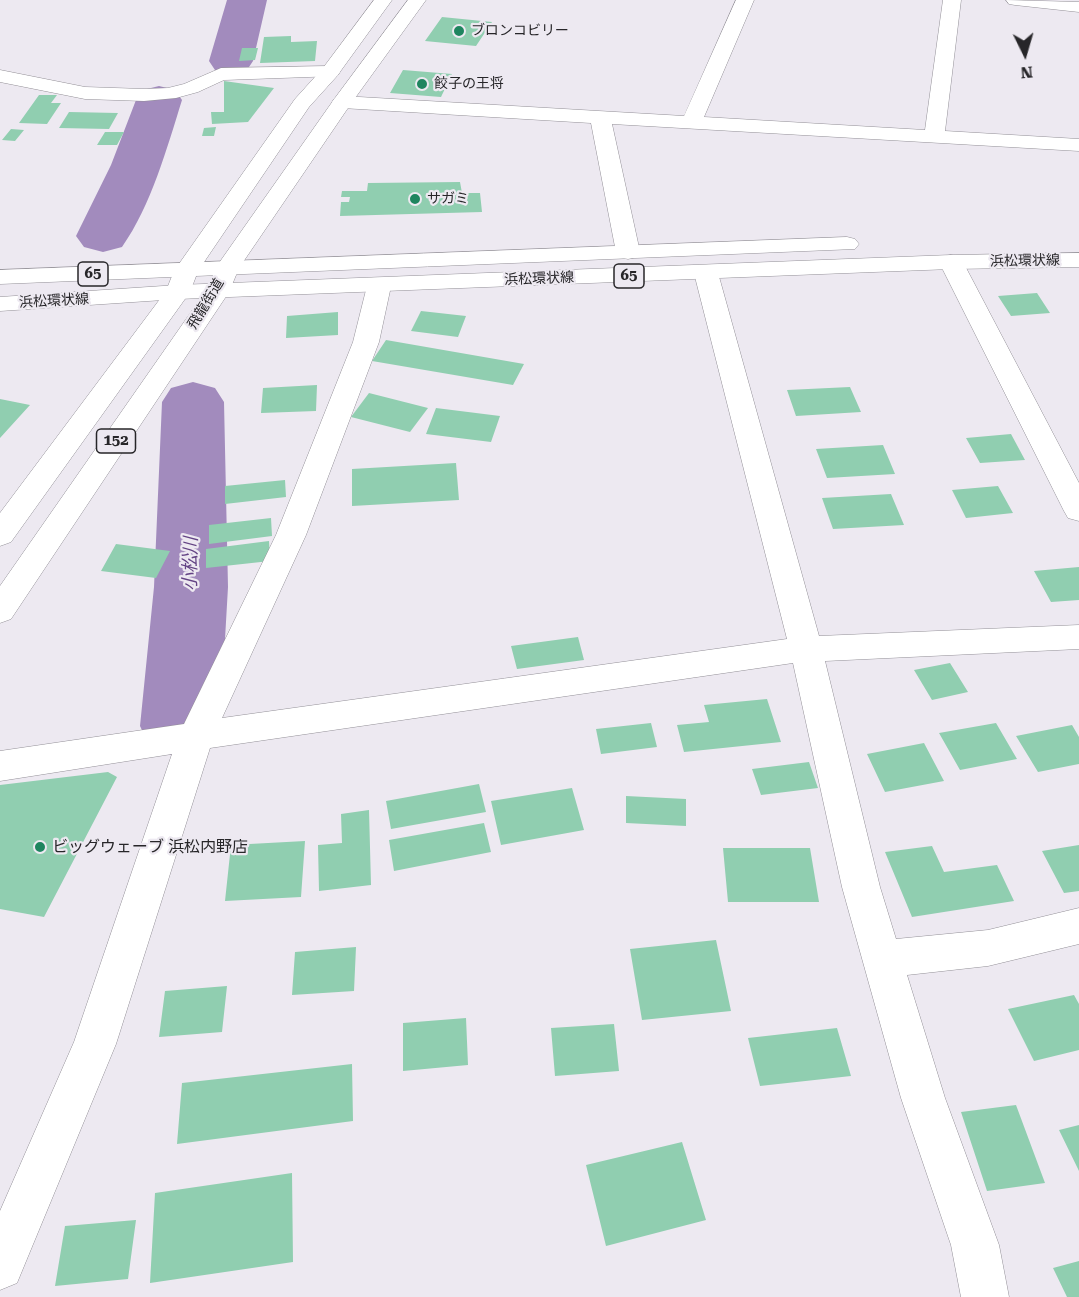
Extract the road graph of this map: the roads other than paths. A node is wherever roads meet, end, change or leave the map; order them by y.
1 (383, 0) edge
2 (417, 0) edge
3 (746, 0) edge
4 (952, 0) edge
5 (1015, 0) edge
6 (1079, 7) edge
7 (330, 72) junction
8 (0, 76) edge
9 (342, 102) junction
10 (600, 117) junction
11 (692, 123) junction
12 (933, 138) junction
13 (1079, 146) edge
14 (1033, 238) dead end
15 (628, 252) junction
16 (1079, 260) edge
17 (951, 262) junction
18 (706, 273) junction
19 (0, 277) edge
20 (222, 280) junction
21 (182, 282) junction
22 (379, 286) junction
23 (0, 304) edge
24 (1079, 511) edge
25 (0, 535) edge
26 (0, 611) edge
27 (1079, 637) edge
28 (806, 649) junction
29 (196, 736) junction
30 (0, 766) edge
31 (1079, 926) edge
32 (881, 959) junction
33 (0, 1266) edge
34 (985, 1297) edge

1 - 7 main road, 飛龍街道 / 152
2 - 9 main road, 飛龍街道 / 152
3 - 11 main road
4 - 12 main road
5 - 6 main road
7 - 8 main road
7 - 21 main road, 飛龍街道 / 152
9 - 10 main road
9 - 20 main road, 飛龍街道 / 152
10 - 11 main road
10 - 15 main road
11 - 12 main road
12 - 13 main road
14 - 15 main road, 浜松環状線 / 65
15 - 20 main road, 浜松環状線 / 65
16 - 17 main road, 浜松環状線 / 65
17 - 18 main road, 浜松環状線 / 65
17 - 24 main road
18 - 22 main road, 浜松環状線 / 65
18 - 28 main road
19 - 21 main road, 浜松環状線 / 65
20 - 21 main road, 浜松環状線 / 65
20 - 22 main road, 浜松環状線 / 65
20 - 26 main road, 飛龍街道 / 152
21 - 23 main road, 浜松環状線 / 65
21 - 25 main road, 飛龍街道 / 152
22 - 29 main road
27 - 28 main road
28 - 29 main road
28 - 32 main road
29 - 30 main road
29 - 33 main road
31 - 32 main road
32 - 34 main road

